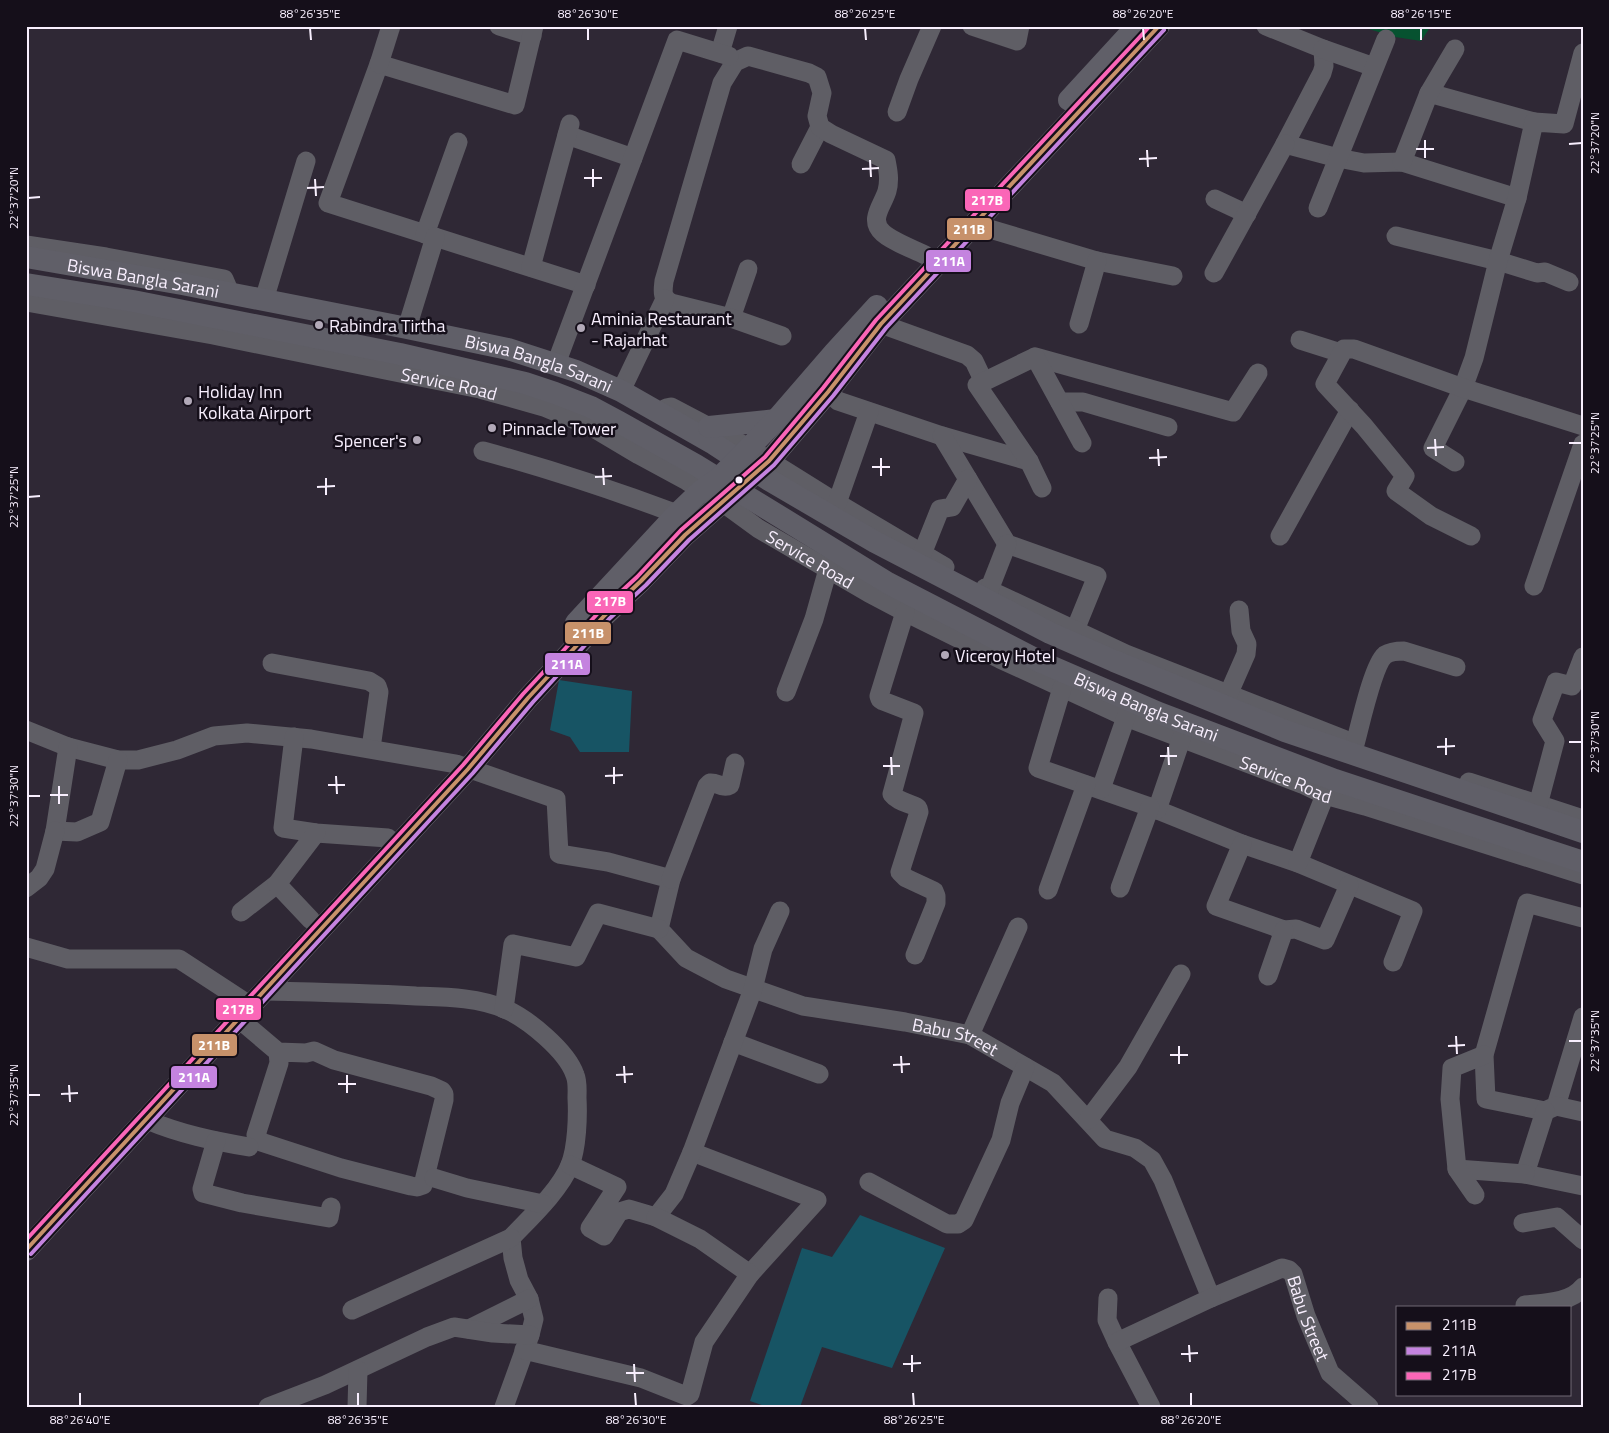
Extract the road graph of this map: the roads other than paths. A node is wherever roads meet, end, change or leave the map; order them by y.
1 (391, 26) edge
2 (499, 26) edge
3 (728, 26) edge
4 (932, 26) edge
5 (972, 26) edge
6 (1020, 26) edge
7 (1138, 26) edge
8 (1159, 26) edge
9 (1266, 26) edge
10 (533, 31) edge
11 (1386, 39) dead end
12 (1323, 49) junction
13 (1455, 49) dead end
14 (1583, 53) edge
15 (379, 64) junction
16 (1374, 67) junction
17 (1578, 89) edge
18 (1429, 93) junction
19 (897, 112) dead end
20 (1534, 122) junction
21 (820, 127) junction
22 (458, 142) dead end
23 (1285, 144) junction
24 (633, 158) junction
25 (1338, 158) junction
26 (306, 161) dead end
27 (1402, 162) junction
28 (801, 164) dead end
29 (1517, 198) junction
30 (1214, 199) dead end
31 (1318, 208) dead end
32 (1247, 214) junction
33 (974, 224) junction
34 (430, 235) junction
35 (1396, 236) dead end
36 (26, 245) edge
37 (925, 255) junction
38 (26, 257) edge
39 (1097, 261) junction
40 (1498, 261) junction
41 (106, 264) junction
42 (531, 268) junction
43 (748, 269) dead end
44 (1214, 273) dead end
45 (1173, 276) dead end
46 (1569, 282) dead end
47 (26, 284) edge
48 (586, 285) junction
49 (665, 299) junction
50 (264, 300) junction
51 (26, 302) edge
52 (731, 318) junction
53 (881, 324) junction
54 (1079, 324) dead end
55 (407, 328) junction
56 (782, 336) dead end
57 (1300, 340) dead end
58 (1341, 353) junction
59 (1035, 357) junction
60 (556, 364) junction
61 (1258, 373) dead end
62 (984, 382) junction
63 (1463, 388) junction
64 (621, 391) junction
65 (828, 392) junction
66 (1060, 402) junction
67 (1350, 410) junction
68 (655, 411) junction
69 (869, 412) junction
70 (776, 420) junction
71 (1583, 426) edge
72 (709, 427) junction
73 (1168, 428) dead end
74 (942, 436) junction
75 (1082, 443) dead end
76 (1583, 444) edge
77 (483, 451) dead end
78 (753, 460) junction
79 (1029, 461) junction
80 (1455, 462) dead end
81 (968, 479) junction
82 (1042, 488) dead end
83 (720, 491) junction
84 (837, 503) junction
85 (677, 514) junction
86 (1280, 536) dead end
87 (1471, 536) dead end
88 (1008, 544) junction
89 (922, 554) junction
90 (828, 569) junction
91 (1534, 586) dead end
92 (989, 590) junction
93 (1239, 610) dead end
94 (905, 612) junction
95 (1073, 636) junction
96 (1583, 657) edge
97 (272, 663) dead end
98 (1456, 667) dead end
99 (1062, 688) junction
100 (786, 692) dead end
101 (1228, 695) junction
102 (1264, 716) junction
103 (1126, 717) junction
104 (26, 730) edge
105 (294, 737) junction
106 (1182, 737) junction
107 (1355, 744) junction
108 (68, 747) junction
109 (371, 748) junction
110 (118, 760) junction
111 (735, 763) dead end
112 (462, 766) junction
113 (1094, 787) junction
114 (1334, 791) junction
115 (1538, 805) junction
116 (1153, 809) junction
117 (1583, 819) edge
118 (55, 831) junction
119 (1583, 832) edge
120 (316, 833) junction
121 (388, 838) junction
122 (1242, 844) junction
123 (1583, 862) edge
124 (1298, 863) junction
125 (1583, 875) edge
126 (671, 880) junction
127 (277, 884) junction
128 (1349, 885) junction
129 (26, 888) edge
130 (1120, 888) dead end
131 (1048, 890) dead end
132 (780, 911) dead end
133 (241, 912) dead end
134 (1583, 918) edge
135 (311, 920) junction
136 (1018, 927) dead end
137 (659, 928) junction
138 (1284, 930) junction
139 (26, 947) edge
140 (915, 955) dead end
141 (1392, 962) dead end
142 (1181, 974) dead end
143 (1268, 976) dead end
144 (754, 989) junction
145 (249, 1004) junction
146 (504, 1009) junction
147 (1583, 1017) edge
148 (970, 1035) junction
149 (733, 1042) junction
150 (278, 1052) junction
151 (1484, 1055) junction
152 (1025, 1067) junction
153 (819, 1074) dead end
154 (1550, 1109) junction
155 (1583, 1112) edge
156 (147, 1120) junction
157 (1088, 1120) junction
158 (216, 1141) junction
159 (249, 1147) dead end
160 (692, 1152) junction
161 (570, 1165) junction
162 (1457, 1169) junction
163 (1525, 1174) junction
164 (434, 1178) dead end
165 (868, 1182) dead end
166 (1583, 1186) edge
167 (1475, 1195) dead end
168 (543, 1204) junction
169 (331, 1207) dead end
170 (656, 1217) junction
171 (1523, 1223) dead end
172 (26, 1233) edge
173 (511, 1238) junction
174 (1583, 1240) edge
175 (26, 1250) edge
176 (750, 1274) junction
177 (1583, 1287) edge
178 (1108, 1298) dead end
179 (1211, 1298) junction
180 (529, 1299) junction
181 (1525, 1305) dead end
182 (352, 1310) dead end
183 (469, 1329) junction
184 (1116, 1342) junction
185 (527, 1343) junction
186 (358, 1370) junction
187 (687, 1401) edge
188 (268, 1407) edge
189 (357, 1407) edge
190 (504, 1407) edge
191 (1151, 1407) edge
192 (1369, 1407) edge

1 - 15 street
2 - 10 street
3 - 24 street
4 - 19 street
5 - 6 street
7 - 37 main road
8 - 33 main road
9 - 12 street
10 - 15 street
11 - 16 street
12 - 16 street
12 - 23 street
13 - 18 street
14 - 17 street
15 - 34 street
16 - 25 street
17 - 20 street
18 - 20 street
18 - 27 street
20 - 29 street
21 - 28 street
21 - 37 street
21 - 49 street
22 - 34 street
23 - 25 street
23 - 32 street
24 - 42 street
24 - 48 street
25 - 27 street
25 - 31 street
26 - 50 street
27 - 29 street
29 - 40 street
30 - 32 street
32 - 44 street
33 - 39 street
33 - 53 main road
34 - 42 street
34 - 55 street
35 - 40 street
36 - 41 street
37 - 70 main road
38 - 41 main road, Biswa Bangla Sarani
39 - 45 street
39 - 54 street
40 - 46 street
40 - 63 street
41 - 50 main road, Biswa Bangla Sarani
42 - 48 street
43 - 52 street
47 - 83 main road, Biswa Bangla Sarani
48 - 60 street
49 - 52 street
49 - 64 street
50 - 55 main road, Biswa Bangla Sarani
51 - 83 street, Service Road
52 - 56 street
53 - 62 street
53 - 65 main road
55 - 60 main road, Biswa Bangla Sarani
57 - 58 street
58 - 63 street
58 - 67 street
59 - 61 street
59 - 62 street
59 - 66 street
60 - 64 main road, Biswa Bangla Sarani
62 - 79 street
63 - 71 street
63 - 80 street
64 - 68 main road, Biswa Bangla Sarani
65 - 69 street
65 - 78 main road
66 - 73 street
66 - 75 street
67 - 86 street
67 - 87 street
68 - 72 street
68 - 78 main road, Biswa Bangla Sarani
69 - 74 street
69 - 84 street
70 - 72 main road
70 - 78 main road
72 - 78 street
74 - 79 street
74 - 81 street
76 - 91 street
77 - 85 street
78 - 83 main road
78 - 84 street
78 - 95 main road, Biswa Bangla Sarani
79 - 82 street
81 - 88 street
81 - 89 street
83 - 85 main road
83 - 90 street, Service Road
83 - 112 main road
83 - 114 main road, Biswa Bangla Sarani
84 - 89 street
85 - 112 main road
88 - 92 street
88 - 95 street
89 - 92 street
90 - 94 street, Service Road
90 - 100 street
92 - 95 street
93 - 101 street
94 - 99 street, Service Road
94 - 140 street
95 - 101 street
95 - 102 main road, Biswa Bangla Sarani
96 - 115 street
97 - 109 street
98 - 107 street
99 - 103 street, Service Road
99 - 113 street
101 - 102 street
102 - 107 street
102 - 119 main road, Biswa Bangla Sarani
103 - 106 street, Service Road
103 - 113 street
104 - 108 street
105 - 109 street
105 - 110 street
105 - 120 street
106 - 114 street, Service Road
106 - 116 street
107 - 115 street
108 - 110 street
108 - 118 street
109 - 112 street
110 - 118 street
111 - 126 street
112 - 121 main road
112 - 126 street
112 - 145 main road
113 - 116 street
113 - 131 street
114 - 123 main road, Biswa Bangla Sarani
114 - 124 street
114 - 125 street, Service Road
115 - 117 street
116 - 122 street
116 - 130 street
118 - 129 street
120 - 121 street
120 - 127 street
121 - 135 main road
122 - 124 street
122 - 138 street
124 - 128 street
126 - 137 street
127 - 133 street
127 - 135 street
128 - 138 street
128 - 141 street
132 - 144 street
134 - 151 street
135 - 145 main road
136 - 148 street
137 - 144 street, Babu Street
137 - 146 street
138 - 143 street
139 - 145 street
142 - 157 street
144 - 148 street, Babu Street
144 - 149 street
145 - 146 street
145 - 150 street
145 - 156 main road
145 - 172 main road
146 - 161 street
147 - 154 street
148 - 152 street, Babu Street
149 - 153 street
149 - 160 street
150 - 150 street
151 - 154 street
151 - 162 street
152 - 157 street, Babu Street
152 - 165 street
154 - 155 street
154 - 163 street
156 - 158 street
156 - 175 main road
157 - 179 street, Babu Street
158 - 159 street
158 - 169 street
160 - 170 street
160 - 176 street
161 - 168 street
161 - 170 street
162 - 163 street
162 - 167 street
163 - 166 street
164 - 168 street
168 - 173 street
170 - 176 street
171 - 174 street
173 - 180 street
173 - 182 street
176 - 187 street
177 - 181 street
178 - 184 street
179 - 184 street
179 - 192 street, Babu Street
180 - 183 street
180 - 185 street
183 - 185 street
183 - 186 street
184 - 191 street
185 - 187 street
185 - 190 street
186 - 188 street
186 - 189 street

